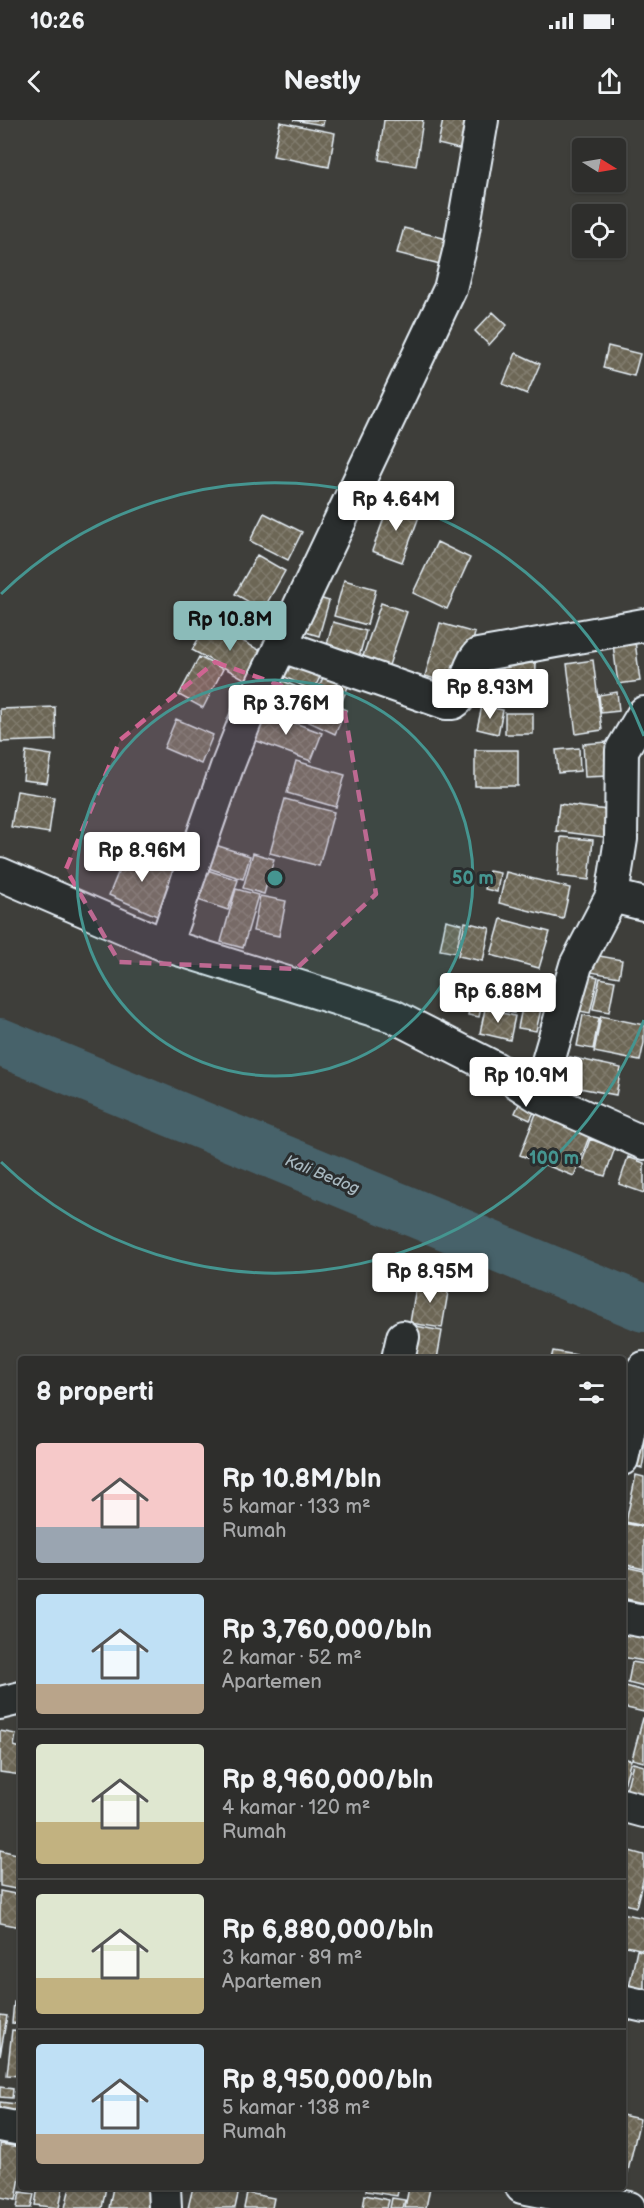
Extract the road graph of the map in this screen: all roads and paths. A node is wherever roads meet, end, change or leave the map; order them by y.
1 (482, 120) edge
2 (644, 625) edge
3 (282, 646) junction
4 (644, 713) edge
5 (633, 779) edge
6 (0, 874) edge
7 (612, 896) junction
8 (644, 904) edge
9 (165, 945) junction
10 (538, 1096) junction
11 (644, 1143) edge
12 (644, 1368) edge
13 (626, 1442) edge
14 (626, 1618) edge
15 (644, 1621) edge
16 (18, 1699) edge
17 (0, 1703) edge
18 (626, 1806) edge
19 (644, 1811) edge
20 (626, 2002) edge
21 (644, 2006) edge
22 (0, 2125) edge
23 (18, 2128) edge
24 (164, 2190) edge
25 (537, 2190) edge
26 (165, 2208) edge
27 (629, 2208) edge

1 - 3 street
2 - 3 street
3 - 9 street
4 - 5 street
5 - 7 street
6 - 9 street
7 - 8 street
7 - 10 street
9 - 10 street
10 - 11 street
12 - 13 street
14 - 15 street
16 - 17 street
18 - 19 street
20 - 21 street
22 - 23 street
24 - 26 street
25 - 27 street

